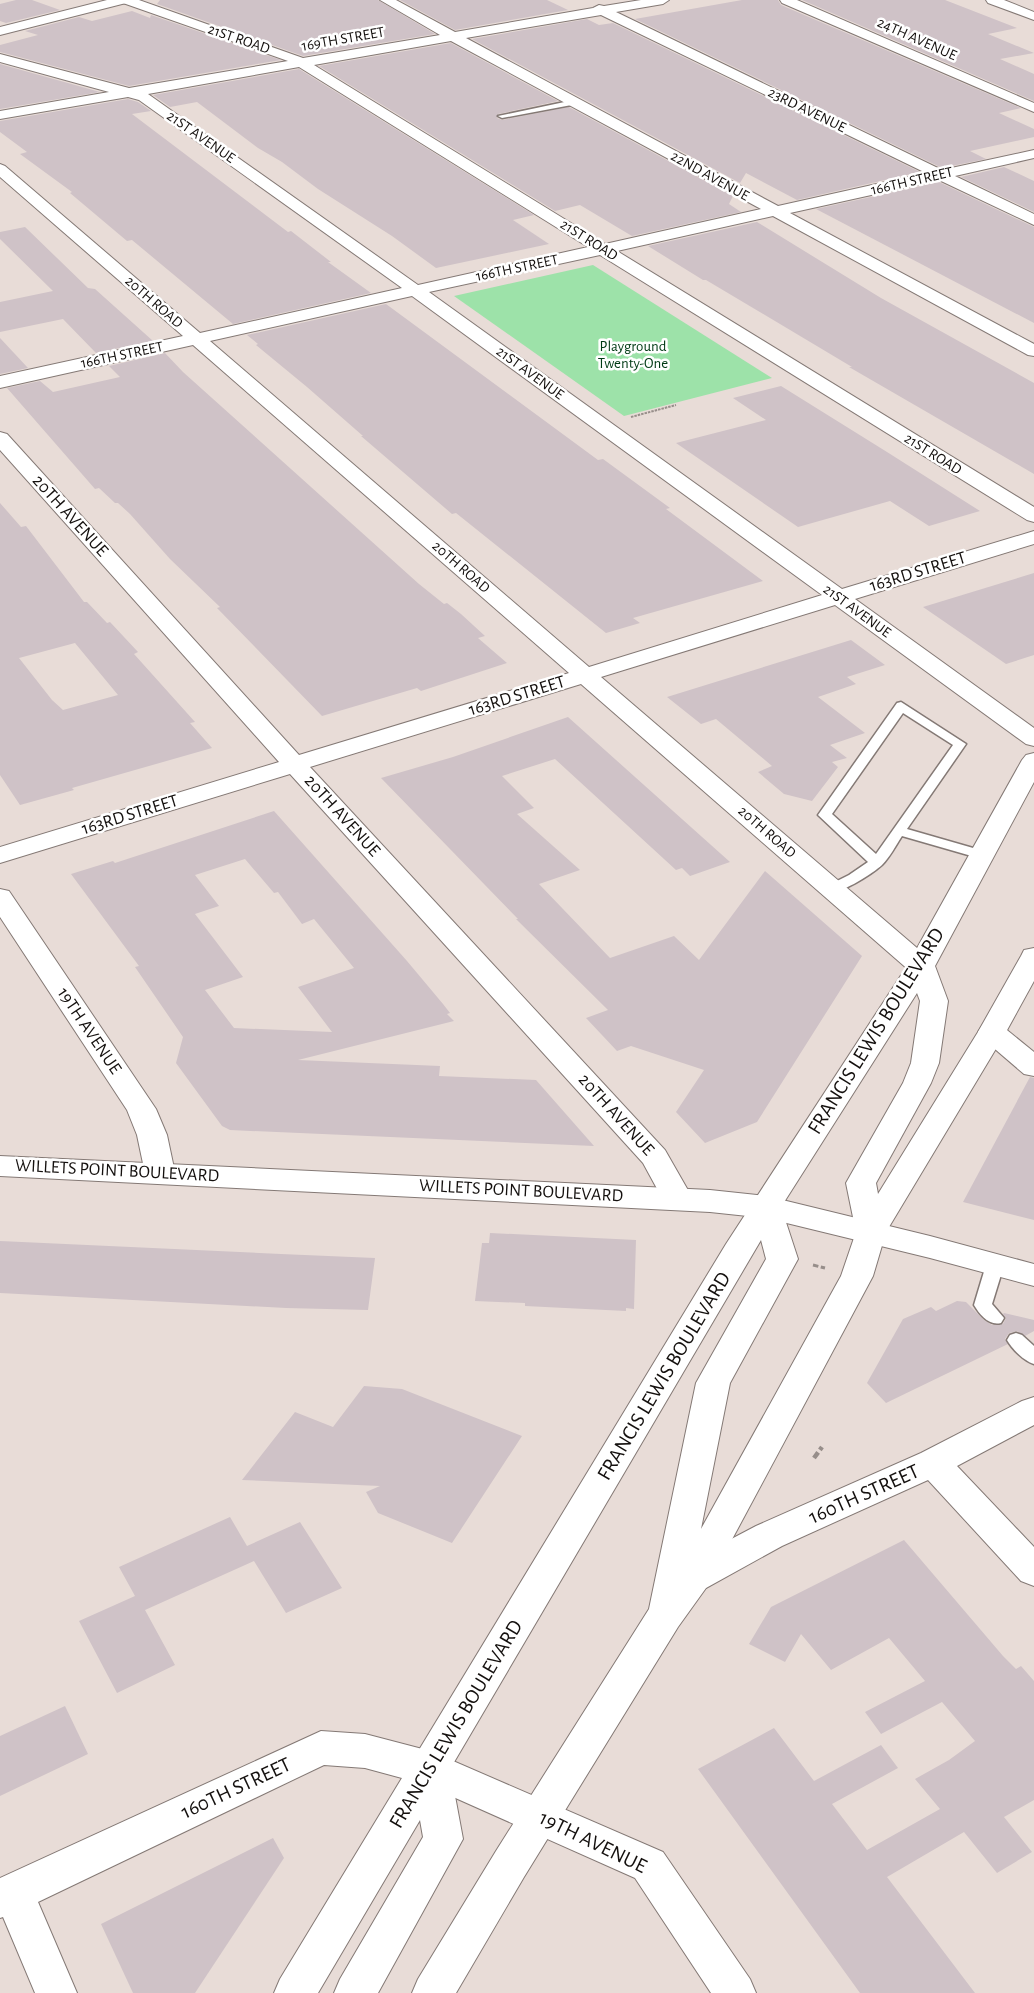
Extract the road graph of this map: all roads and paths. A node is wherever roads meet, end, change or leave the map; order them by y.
1 (92, 0) edge
2 (122, 0) edge
3 (127, 0) edge
4 (386, 0) edge
5 (581, 0) edge
6 (663, 0) edge
7 (786, 0) edge
8 (992, 0) edge
9 (602, 10) junction
10 (1034, 16) edge
11 (0, 23) edge
12 (0, 31) edge
13 (453, 36) junction
14 (0, 58) edge
15 (301, 63) junction
16 (130, 93) junction
17 (574, 102) junction
18 (1034, 108) edge
19 (0, 115) edge
20 (502, 116) dead end
21 (1034, 154) edge
22 (0, 169) edge
23 (940, 174) junction
24 (774, 212) junction
25 (1034, 220) edge
26 (604, 249) junction
27 (416, 290) junction
28 (197, 339) junction
29 (1034, 351) edge
30 (0, 382) edge
31 (676, 405) dead end
32 (630, 417) dead end
33 (0, 438) edge
34 (1034, 516) edge
35 (1034, 537) edge
36 (837, 597) junction
37 (585, 675) junction
38 (1034, 739) edge
39 (1034, 760) edge
40 (295, 764) junction
41 (899, 831) junction
42 (0, 854) edge
43 (982, 855) junction
44 (877, 862) junction
45 (832, 889) junction
46 (0, 897) edge
47 (1034, 956) edge
48 (921, 966) junction
49 (992, 1032) junction
50 (1034, 1067) edge
51 (0, 1166) edge
52 (160, 1173) junction
53 (678, 1199) junction
54 (766, 1207) junction
55 (871, 1232) junction
56 (995, 1265) junction
57 (1034, 1275) edge
58 (995, 1318) dead end
59 (1016, 1340) dead end
60 (1034, 1358) edge
61 (1034, 1410) edge
62 (822, 1447) dead end
63 (814, 1458) dead end
64 (933, 1463) junction
65 (1034, 1571) edge
66 (693, 1577) junction
67 (665, 1616) junction
68 (430, 1768) junction
69 (480, 1790) joint
70 (541, 1816) junction
71 (7, 1896) edge
72 (56, 1993) edge
73 (295, 1993) edge
74 (355, 1993) edge
75 (433, 1993) edge
76 (735, 1993) edge

1 - 11 street
2 - 12 street
3 - 15 street, 21ST ROAD
4 - 13 street, 22ND AVENUE
5 - 9 street, 23RD AVENUE
6 - 9 street, 169TH STREET
7 - 18 street, 24TH AVENUE
8 - 10 street
9 - 13 street, 169TH STREET
9 - 23 street, 23RD AVENUE
13 - 15 street, 169TH STREET
13 - 17 street, 22ND AVENUE
14 - 16 street, 21ST AVENUE
15 - 16 street, 169TH STREET
15 - 26 street, 21ST ROAD
16 - 19 street, 169TH STREET
16 - 27 street, 21ST AVENUE
17 - 20 lane
17 - 24 street, 22ND AVENUE
21 - 23 street, 166TH STREET
22 - 28 street, 20TH ROAD
23 - 24 street, 166TH STREET
23 - 25 street, 23RD AVENUE
24 - 26 street, 166TH STREET
24 - 29 street, 22ND AVENUE
26 - 27 street, 166TH STREET
26 - 34 street, 21ST ROAD
27 - 28 street, 166TH STREET
27 - 36 street, 21ST AVENUE
28 - 30 street, 166TH STREET
28 - 37 street, 20TH ROAD
31 - 32 path
33 - 40 street, 20TH AVENUE
35 - 36 street, 163RD STREET
36 - 37 street, 163RD STREET
36 - 38 street, 21ST AVENUE
37 - 40 street, 163RD STREET
37 - 45 street, 20TH ROAD
39 - 43 street, FRANCIS LEWIS BOULEVARD
40 - 42 street, 163RD STREET
40 - 53 street, 20TH AVENUE
41 - 43 lane
41 - 44 lane
41 - 44 lane
43 - 48 street, FRANCIS LEWIS BOULEVARD
44 - 45 lane
45 - 48 street, 20TH ROAD
46 - 52 street, 19TH AVENUE
47 - 49 street
48 - 54 street, FRANCIS LEWIS BOULEVARD
48 - 55 street
49 - 50 street
49 - 55 street
51 - 52 street, WILLETS POINT BOULEVARD
52 - 53 street, WILLETS POINT BOULEVARD
53 - 54 street, WILLETS POINT BOULEVARD
54 - 55 street, WILLETS POINT BOULEVARD
54 - 67 street
54 - 68 street, FRANCIS LEWIS BOULEVARD
55 - 56 street, WILLETS POINT BOULEVARD
55 - 66 street
56 - 57 street, WILLETS POINT BOULEVARD
56 - 58 lane
59 - 60 lane
61 - 64 street, 160TH STREET
62 - 63 path
64 - 65 street
64 - 66 street, 160TH STREET
66 - 67 street
67 - 70 street
68 - 69 street, 160TH STREET
68 - 71 street, 160TH STREET
68 - 73 street, FRANCIS LEWIS BOULEVARD
68 - 74 street
69 - 70 street, 19TH AVENUE
70 - 75 street
70 - 76 street, 19TH AVENUE
71 - 72 street

